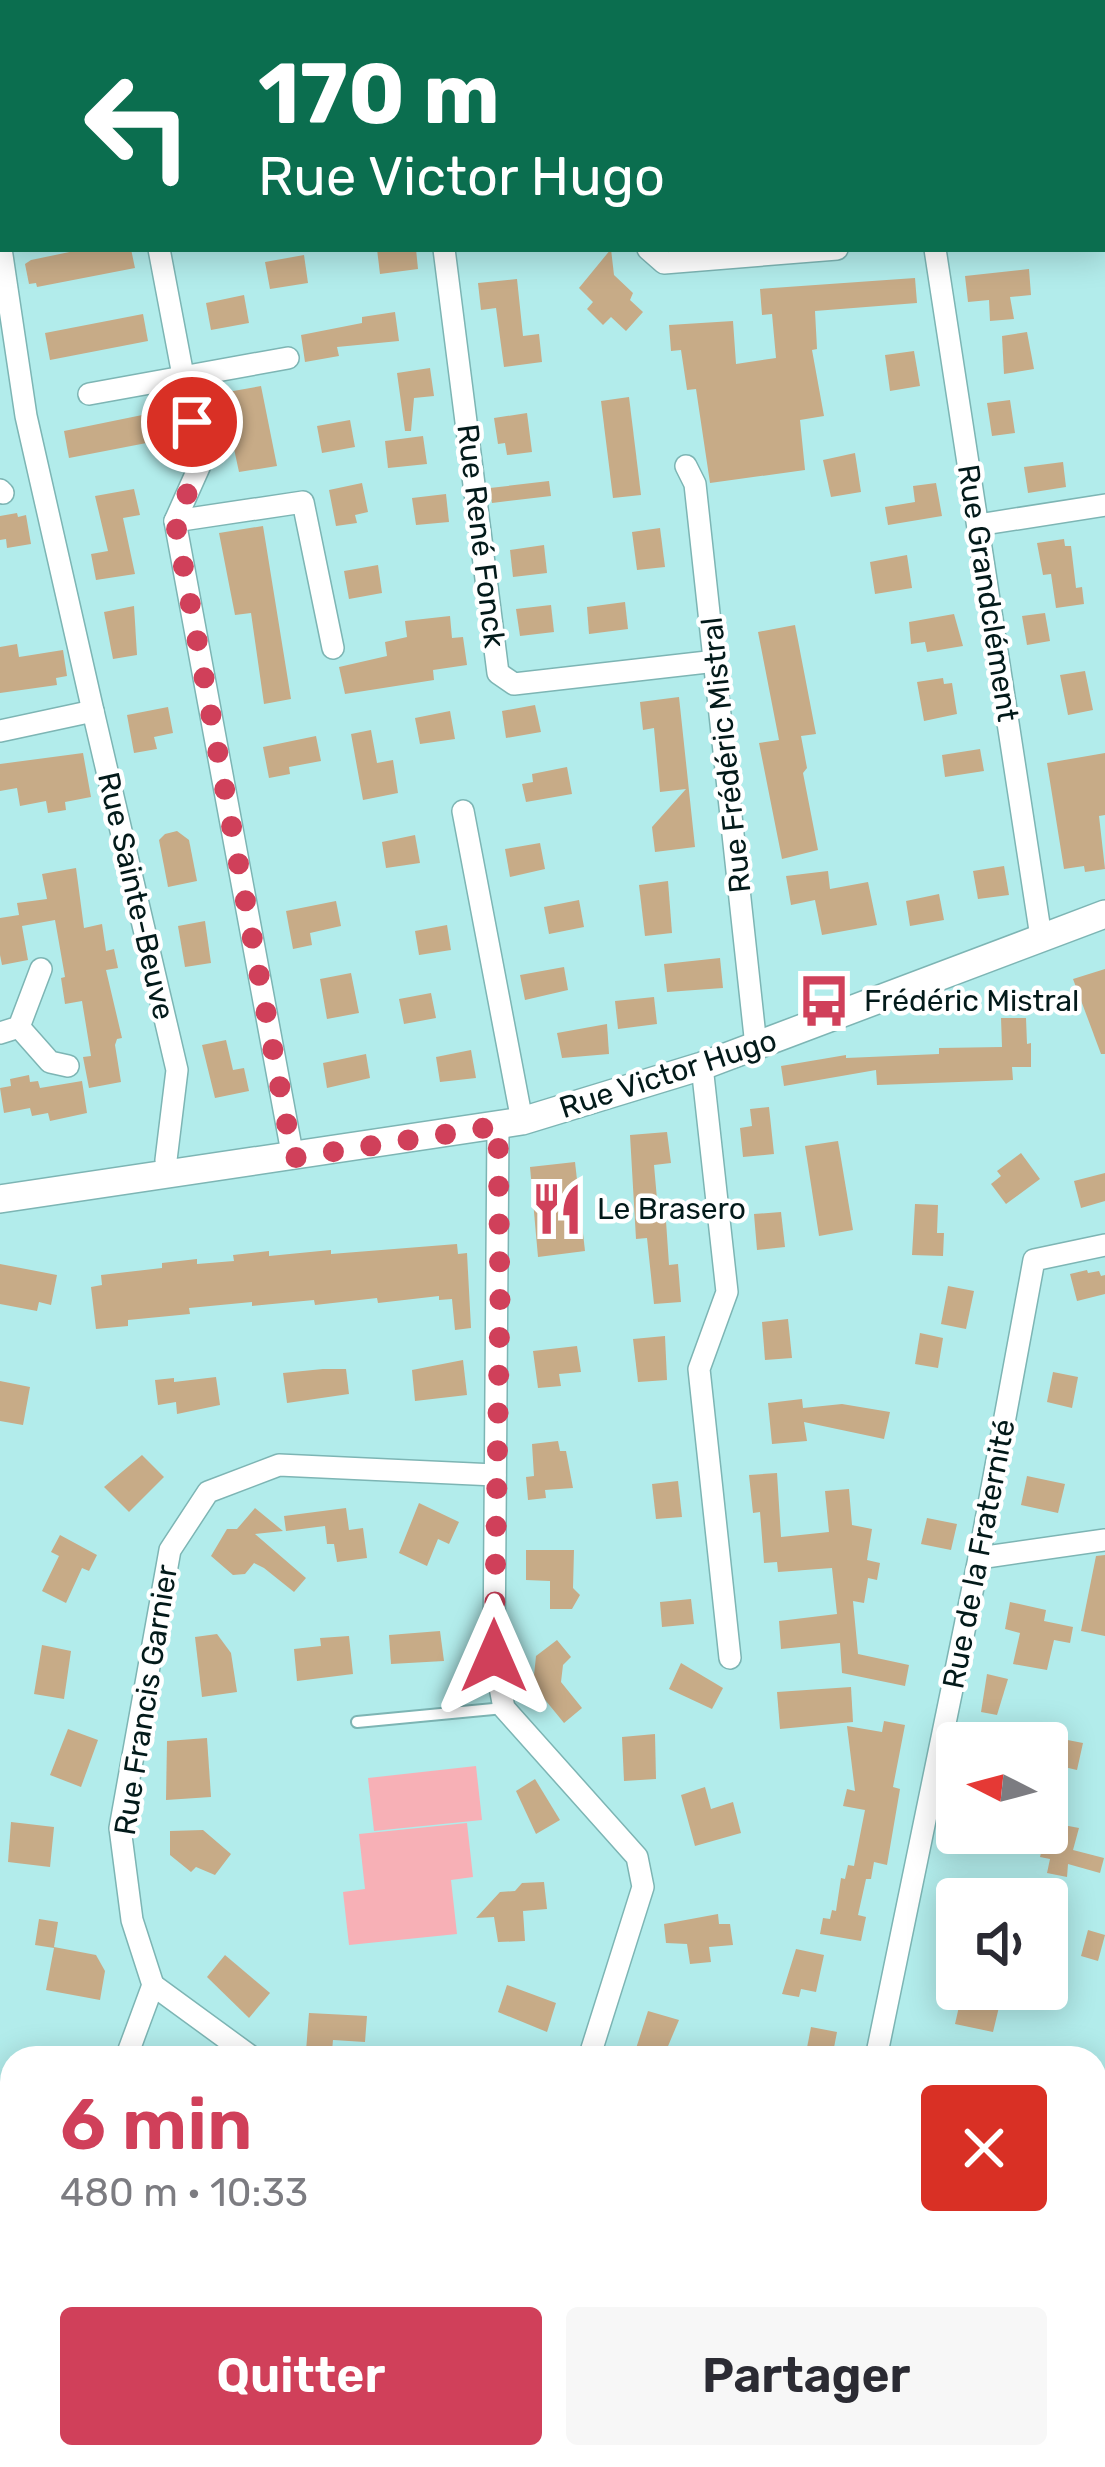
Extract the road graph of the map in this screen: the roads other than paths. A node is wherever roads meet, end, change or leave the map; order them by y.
1 (1, 252) edge
2 (160, 252) edge
3 (444, 252) edge
4 (651, 252) edge
5 (800, 252) edge
6 (935, 252) edge
7 (288, 358) dead end
8 (183, 379) junction
9 (89, 394) dead end
10 (686, 466) dead end
11 (1105, 505) edge
12 (175, 521) junction
13 (978, 526) junction
14 (333, 647) dead end
15 (716, 661) junction
16 (93, 711) junction
17 (0, 731) edge
18 (464, 811) dead end
19 (1105, 914) edge
20 (1041, 937) junction
21 (41, 969) dead end
22 (9, 1030) edge
23 (756, 1046) junction
24 (68, 1066) dead end
25 (702, 1066) junction
26 (510, 1123) junction
27 (293, 1158) junction
28 (170, 1174) junction
29 (0, 1199) edge
30 (1105, 1245) edge
31 (495, 1475) junction
32 (1105, 1540) edge
33 (980, 1558) junction
34 (730, 1658) dead end
35 (504, 1708) junction
36 (358, 1722) dead end
37 (153, 1985) junction
38 (130, 2046) edge
39 (237, 2046) edge
40 (593, 2046) edge
41 (878, 2046) edge

1 - 16 street, Rue Sainte-Beuve
2 - 8 street
3 - 15 street, Rue René Fonck
4 - 5 street
6 - 13 street, Rue Grandclément
7 - 8 street
8 - 9 street
8 - 12 street
10 - 15 street, Rue Frédéric Mistral
11 - 13 street
12 - 14 street
12 - 27 street
13 - 20 street, Rue Grandclément
15 - 23 street, Rue Frédéric Mistral
16 - 17 street
16 - 28 street, Rue Sainte-Beuve
18 - 26 street
19 - 20 street, Rue Victor Hugo
20 - 23 street, Rue Victor Hugo
21 - 22 street
22 - 24 street
23 - 25 street, Rue Victor Hugo
25 - 26 street, Rue Victor Hugo
25 - 34 street
26 - 27 street, Rue Victor Hugo
26 - 31 street
27 - 28 street, Rue Victor Hugo
28 - 29 street, Rue Victor Hugo
30 - 33 street, Rue de la Fraternité
31 - 35 street
31 - 37 street, Rue Francis Garnier
32 - 33 street
33 - 41 street, Rue de la Fraternité
35 - 36 lane
35 - 40 street
37 - 38 street
37 - 39 street

